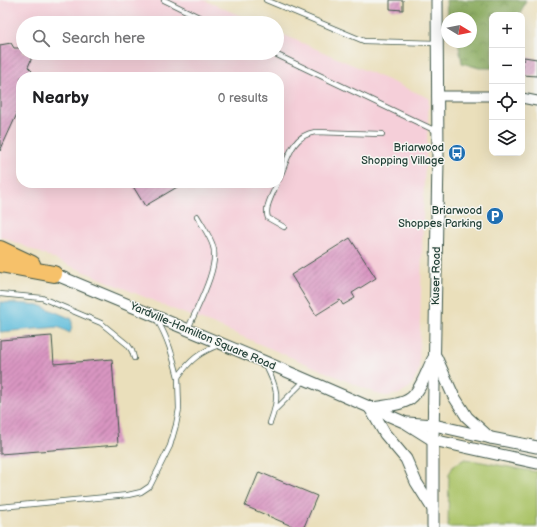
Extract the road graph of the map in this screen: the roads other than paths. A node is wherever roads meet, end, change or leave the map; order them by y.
1 (164, 0) edge
2 (266, 0) edge
3 (437, 0) edge
4 (197, 16) edge
5 (437, 42) junction
6 (284, 58) edge
7 (438, 96) junction
8 (489, 96) edge
9 (525, 99) edge
10 (537, 101) edge
11 (438, 132) junction
12 (382, 134) dead end
13 (284, 167) edge
14 (275, 188) edge
15 (197, 216) dead end
16 (284, 227) dead end
17 (0, 249) edge
18 (0, 252) edge
19 (0, 264) edge
20 (51, 273) junction
21 (0, 294) edge
22 (154, 315) junction
23 (188, 329) junction
24 (224, 344) junction
25 (435, 355) junction
26 (134, 358) dead end
27 (263, 361) junction
28 (178, 377) junction
29 (305, 380) junction
30 (370, 408) junction
31 (276, 409) junction
32 (270, 423) dead end
33 (406, 423) junction
34 (434, 425) junction
35 (491, 438) junction
36 (433, 440) junction
37 (537, 447) edge
38 (537, 463) edge
39 (0, 507) edge
40 (433, 509) junction
41 (433, 527) edge

1 - 4 lane
2 - 5 lane
3 - 5 street, Kuser Road
5 - 7 street, Kuser Road
6 - 11 lane
7 - 8 street
7 - 11 street, Kuser Road
9 - 10 street
11 - 25 street, Kuser Road
12 - 13 lane
14 - 16 lane
15 - 23 lane
17 - 20 highway
18 - 20 street, Yardville-Hamilton Square Road
19 - 20 highway
20 - 22 street, Yardville-Hamilton Square Road
21 - 26 lane
22 - 23 street, Yardville-Hamilton Square Road
22 - 28 lane
23 - 24 street, Yardville-Hamilton Square Road
24 - 27 street, Yardville-Hamilton Square Road
24 - 28 lane
25 - 30 street
25 - 34 street, Kuser Road
25 - 35 street
27 - 29 street, Yardville-Hamilton Square Road
27 - 31 lane
28 - 39 lane
29 - 30 street, Yardville-Hamilton Square Road
29 - 31 lane
30 - 33 street, Yardville-Hamilton Square Road
30 - 40 street
31 - 32 lane
33 - 34 street, Yardville-Hamilton Square Road
33 - 36 street, Yardville-Hamilton Square Road
34 - 35 street, Yardville-Hamilton Square Road
34 - 36 street, Kuser Road
35 - 37 street, Yardville-Hamilton Square Road
36 - 38 street, Yardville-Hamilton Square Road
36 - 40 street, Kuser Road
40 - 41 street, Kuser Road

